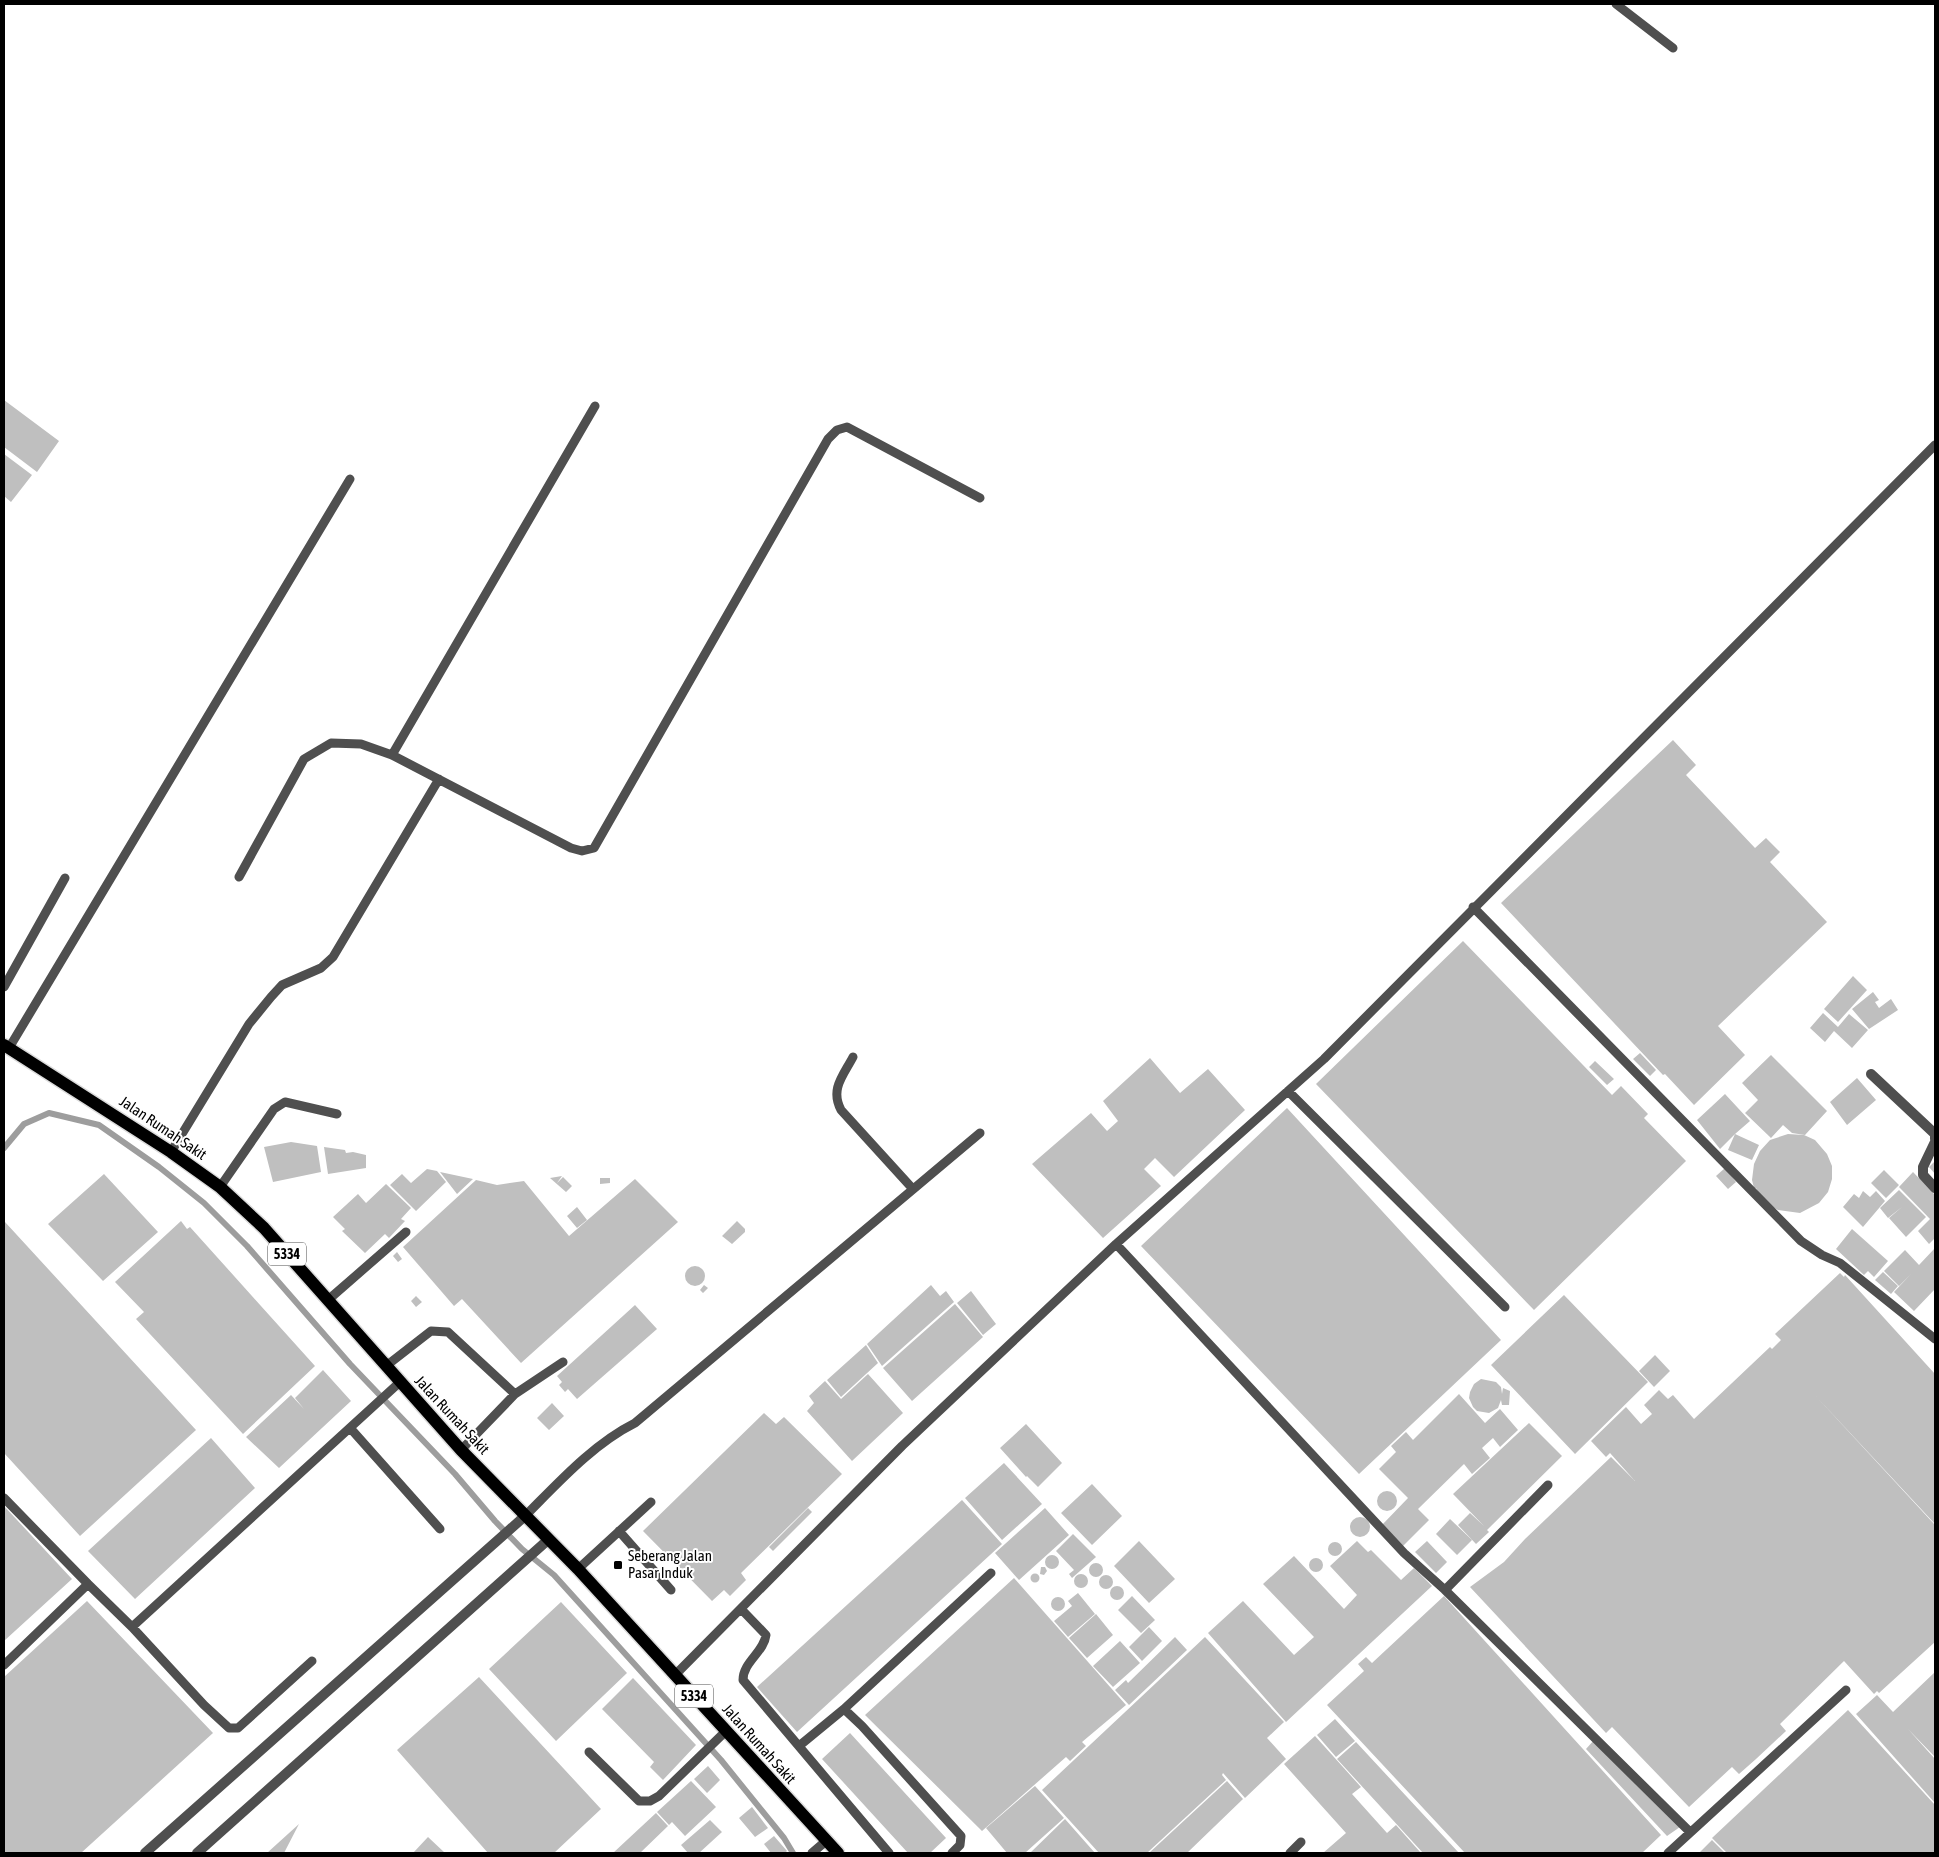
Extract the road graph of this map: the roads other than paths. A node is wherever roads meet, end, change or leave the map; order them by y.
1 (1616, 4) edge
2 (1672, 48) dead end
3 (595, 406) dead end
4 (1935, 445) edge
5 (350, 479) dead end
6 (980, 498) dead end
7 (392, 755) junction
8 (439, 779) junction
9 (239, 877) dead end
10 (65, 878) dead end
11 (1473, 907) junction
12 (4, 987) edge
13 (7, 1046) edge
14 (853, 1057) dead end
15 (1871, 1074) dead end
16 (1288, 1091) junction
17 (337, 1114) dead end
18 (980, 1133) dead end
19 (1935, 1141) edge
20 (171, 1152) junction
21 (220, 1187) junction
22 (912, 1188) junction
23 (1935, 1188) edge
24 (406, 1232) dead end
25 (1116, 1244) junction
26 (328, 1300) junction
27 (1505, 1307) dead end
28 (1935, 1339) edge
29 (563, 1362) dead end
30 (386, 1366) junction
31 (400, 1382) junction
32 (515, 1394) junction
33 (351, 1429) junction
34 (461, 1450) junction
35 (1548, 1485) dead end
36 (4, 1498) edge
37 (651, 1502) dead end
38 (525, 1516) junction
39 (440, 1529) dead end
40 (618, 1531) junction
41 (549, 1539) junction
42 (578, 1569) junction
43 (991, 1573) dead end
44 (88, 1584) junction
45 (671, 1590) dead end
46 (1445, 1590) junction
47 (742, 1610) junction
48 (132, 1627) junction
49 (312, 1661) dead end
50 (4, 1666) edge
51 (675, 1675) junction
52 (1846, 1690) dead end
53 (844, 1709) junction
54 (726, 1731) junction
55 (799, 1746) junction
56 (589, 1752) dead end
57 (1690, 1832) junction
58 (826, 1841) junction
59 (1301, 1842) dead end
60 (145, 1853) edge
61 (197, 1853) edge
62 (812, 1853) edge
63 (838, 1853) edge
64 (890, 1853) edge
65 (952, 1853) edge
66 (1290, 1853) edge
67 (1668, 1853) edge

1 - 2 lane
3 - 7 lane
4 - 11 lane
5 - 13 lane
6 - 8 lane
7 - 8 lane
7 - 9 lane
8 - 20 lane
10 - 12 lane
11 - 16 lane
11 - 28 lane
13 - 20 main road, Jalan Rumah Sakit / 5334
14 - 22 lane
15 - 19 street
16 - 25 lane
16 - 27 lane
17 - 21 lane
18 - 22 lane
19 - 23 street
20 - 21 main road, Jalan Rumah Sakit / 5334
21 - 26 main road, Jalan Rumah Sakit / 5334
22 - 38 lane
24 - 26 lane
25 - 46 lane
25 - 47 lane
26 - 30 main road, Jalan Rumah Sakit / 5334
29 - 32 lane
30 - 31 main road, Jalan Rumah Sakit / 5334
30 - 32 lane
31 - 33 lane
31 - 34 main road, Jalan Rumah Sakit / 5334
32 - 34 lane
33 - 39 lane
33 - 48 lane
34 - 38 main road, Jalan Rumah Sakit / 5334
35 - 46 lane
36 - 44 lane
37 - 40 lane
38 - 41 main road, Jalan Rumah Sakit / 5334
38 - 60 street
40 - 42 lane
40 - 45 lane
41 - 42 main road, Jalan Rumah Sakit / 5334
41 - 61 street
42 - 51 main road, Jalan Rumah Sakit / 5334
43 - 53 lane
44 - 48 lane
44 - 50 lane
46 - 57 lane
47 - 51 lane
47 - 55 lane
48 - 49 lane
51 - 54 main road, Jalan Rumah Sakit / 5334
52 - 57 lane
53 - 55 lane
53 - 65 lane
54 - 56 lane
54 - 58 main road, Jalan Rumah Sakit / 5334
55 - 64 lane
57 - 67 lane
58 - 62 lane
58 - 63 main road, Jalan Rumah Sakit / 5334
59 - 66 lane

